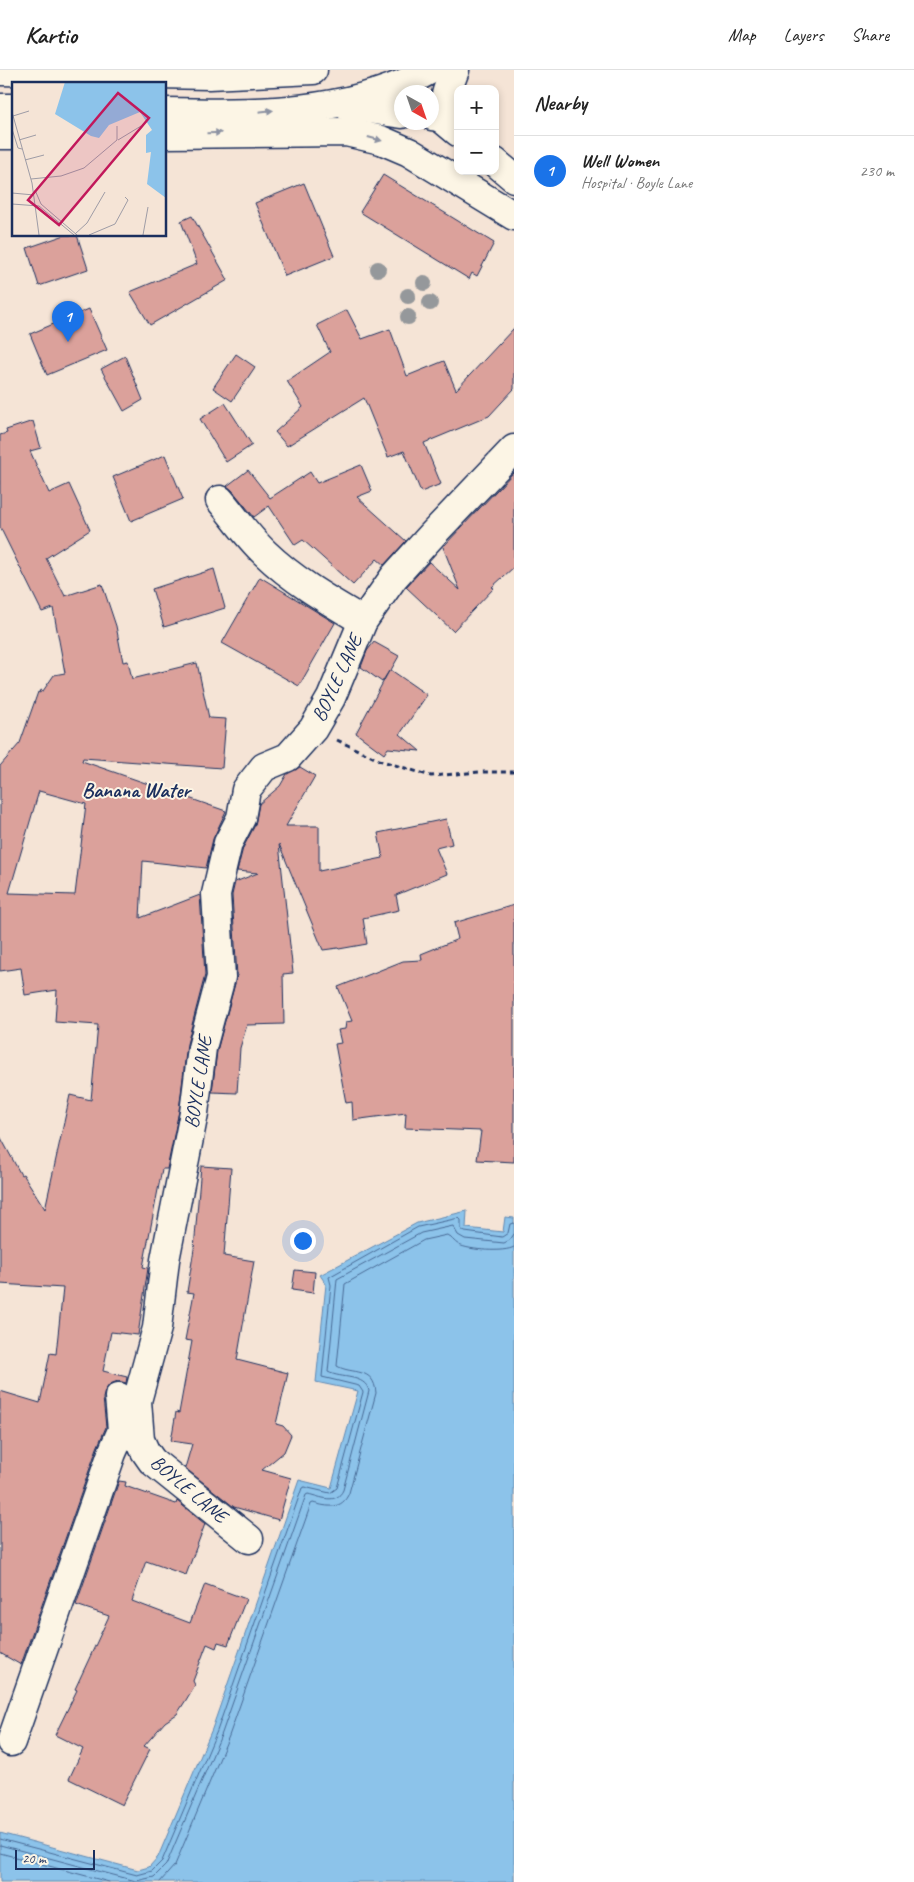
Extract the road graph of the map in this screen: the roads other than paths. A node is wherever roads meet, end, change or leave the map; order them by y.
1 (313, 70) edge
2 (455, 70) edge
3 (0, 71) edge
4 (415, 78) edge
5 (334, 104) junction
6 (166, 112) edge
7 (394, 113) edge
8 (440, 118) edge
9 (166, 134) edge
10 (514, 155) edge
11 (499, 162) edge
12 (499, 166) edge
13 (514, 178) edge
14 (514, 216) edge
15 (514, 449) edge
16 (220, 500) dead end
17 (364, 621) junction
18 (137, 1402) junction
19 (249, 1539) dead end
20 (11, 1742) dead end

1 - 3 street
2 - 8 street
4 - 5 street
6 -> 5 street
5 - 7 street
9 -> 14 street
10 - 11 street
12 - 13 street
15 - 17 street, BOYLE LANE
16 - 17 street, BOYLE LANE
17 - 18 street, BOYLE LANE
18 - 19 street, BOYLE LANE
18 - 20 street

